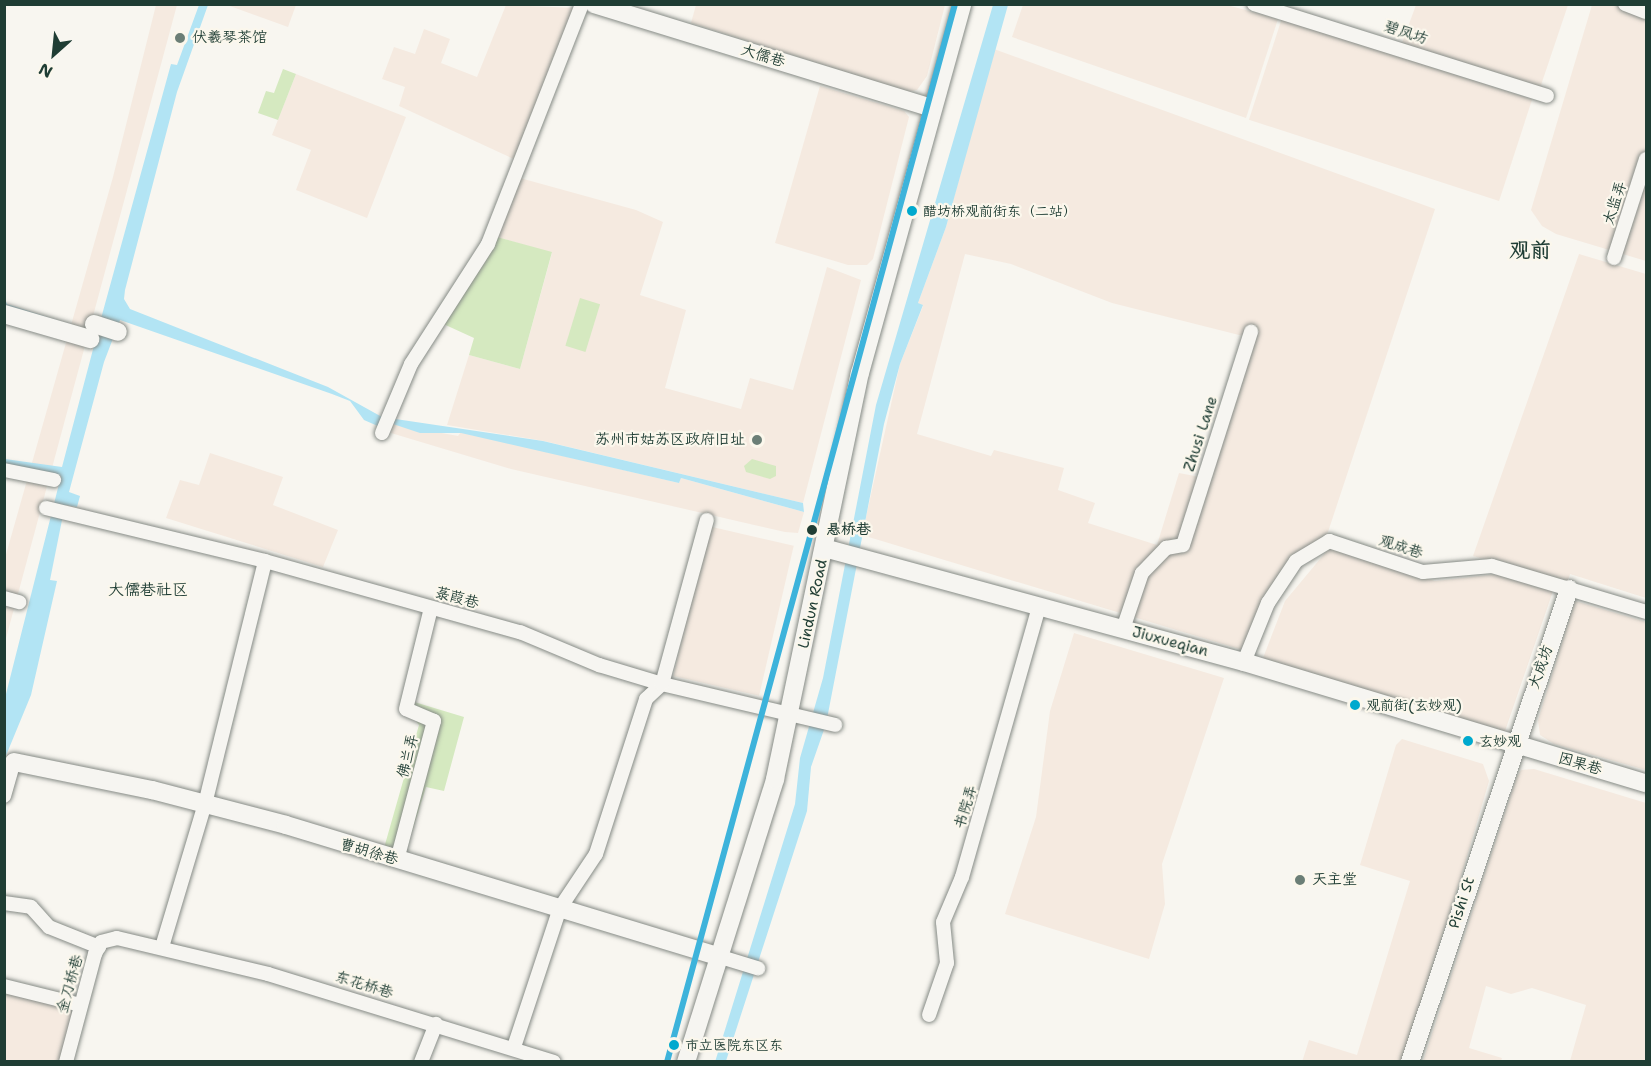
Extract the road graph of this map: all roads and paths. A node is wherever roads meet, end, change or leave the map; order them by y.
1 (582, 4) edge
2 (594, 4) edge
3 (962, 4) edge
4 (1254, 4) edge
5 (1625, 4) edge
6 (1647, 12) edge
7 (1547, 96) dead end
8 (932, 108) junction
9 (1647, 159) edge
10 (1614, 258) dead end
11 (4, 314) edge
12 (117, 332) dead end
13 (1251, 332) dead end
14 (384, 426) dead end
15 (4, 470) edge
16 (54, 480) dead end
17 (48, 509) dead end
18 (707, 520) dead end
19 (833, 550) junction
20 (265, 561) junction
21 (1569, 589) junction
22 (4, 598) edge
23 (19, 602) dead end
24 (1039, 606) junction
25 (431, 608) junction
26 (1647, 612) edge
27 (1123, 629) junction
28 (1244, 662) junction
29 (662, 684) junction
30 (790, 714) junction
31 (832, 724) dead end
32 (1514, 744) junction
33 (14, 762) joint
34 (1647, 783) edge
35 (4, 796) edge
36 (204, 804) junction
37 (397, 860) junction
38 (4, 903) edge
39 (560, 908) junction
40 (99, 946) junction
41 (162, 947) junction
42 (721, 957) junction
43 (758, 968) dead end
44 (4, 986) edge
45 (81, 1005) junction
46 (929, 1015) dead end
47 (436, 1024) junction
48 (514, 1047) junction
49 (66, 1062) edge
50 (421, 1062) edge
51 (554, 1062) edge
52 (686, 1062) edge
53 (1410, 1062) edge

1 - 14 street
2 - 8 street, 大儒巷
3 - 8 street, Lindun Road
4 - 7 street, 碧凤坊
5 - 6 street
8 - 19 street, Lindun Road
9 - 10 street, 太监弄
11 - 12 street
13 - 27 street, Zhusi Lane
15 - 16 street
17 - 20 street, 菉葭巷
18 - 29 street
19 - 24 street, Jiuxueqian
19 - 30 street, Lindun Road
20 - 25 street, 菉葭巷
20 - 36 street
21 - 26 street, 观成巷
21 - 28 street, 观成巷
21 - 32 street, 大成坊
22 - 23 street
24 - 27 street, Jiuxueqian
24 - 46 street, 书院弄
25 - 29 street, 菉葭巷
25 - 37 street, 佛兰弄
27 - 28 street, Jiuxueqian
28 - 32 street, Jiuxueqian
29 - 30 street, 菉葭巷
29 - 39 street
30 - 31 street, 菉葭巷
30 - 42 street, Lindun Road
32 - 34 street, 因果巷
32 - 53 street, Pishi St
33 - 35 street
33 - 36 street, 曹胡徐巷
36 - 37 street, 曹胡徐巷
36 - 41 street
37 - 39 street, 曹胡徐巷
38 - 40 street
39 - 42 street, 曹胡徐巷
39 - 48 street
40 - 41 street, 金刀桥巷
40 - 45 street, 金刀桥巷
41 - 47 street, 东花桥巷
42 - 43 street
42 - 52 street, Lindun Road
44 - 45 street
45 - 49 street, 金刀桥巷
47 - 48 street, 东花桥巷
47 - 50 street
48 - 51 street, 东花桥巷

